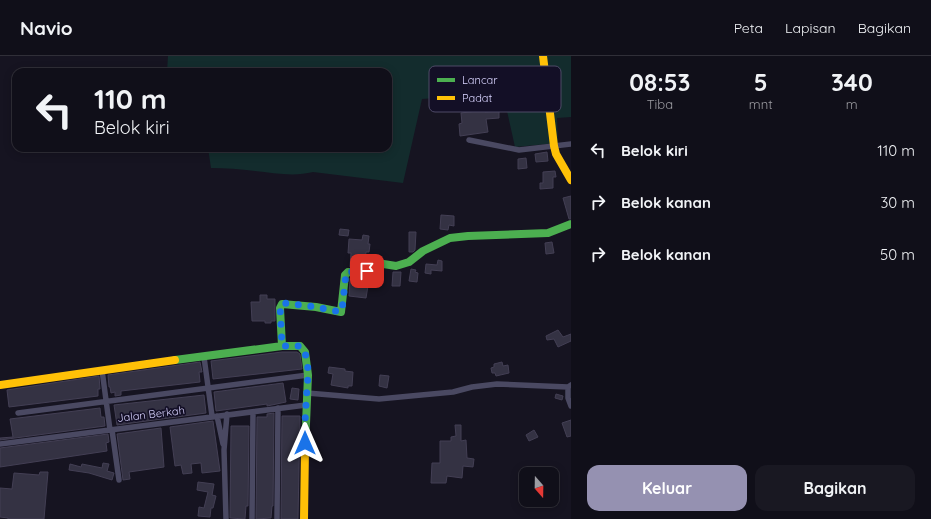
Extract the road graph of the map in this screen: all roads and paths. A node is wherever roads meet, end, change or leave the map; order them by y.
1 (544, 56) edge
2 (545, 66) edge
3 (550, 112) edge
4 (469, 140) dead end
5 (571, 144) edge
6 (554, 146) junction
7 (571, 180) edge
8 (571, 224) edge
9 (282, 346) junction
10 (204, 357) junction
11 (102, 370) junction
12 (308, 375) junction
13 (0, 385) edge
14 (569, 386) edge
15 (208, 388) junction
16 (307, 393) junction
17 (106, 402) junction
18 (306, 405) junction
19 (571, 406) edge
20 (278, 408) junction
21 (253, 412) junction
22 (18, 413) dead end
23 (227, 414) junction
24 (215, 416) junction
25 (111, 430) junction
26 (0, 444) edge
27 (224, 450) junction
28 (118, 480) dead end
29 (226, 519) edge
30 (252, 519) edge
31 (277, 519) edge
32 (304, 519) edge

1 - 2 street
3 - 6 street
4 - 6 street
5 - 6 street
6 - 7 street
8 - 9 street
9 - 10 street
9 - 12 street
10 - 11 street
10 - 15 street
11 - 13 street
11 - 17 street
12 - 15 street
12 - 16 street
14 - 16 street
14 - 19 street
15 - 17 street
15 - 24 street
16 - 18 street
17 - 22 street
17 - 25 street
18 - 20 street, Jalan Berkah
18 - 32 street
20 - 21 street, Jalan Berkah
20 - 31 street
21 - 23 street, Jalan Berkah
21 - 30 street
23 - 24 street, Jalan Berkah
23 - 27 street
24 - 25 street, Jalan Berkah
24 - 27 street
25 - 26 street, Jalan Berkah
25 - 28 street
27 - 29 street

